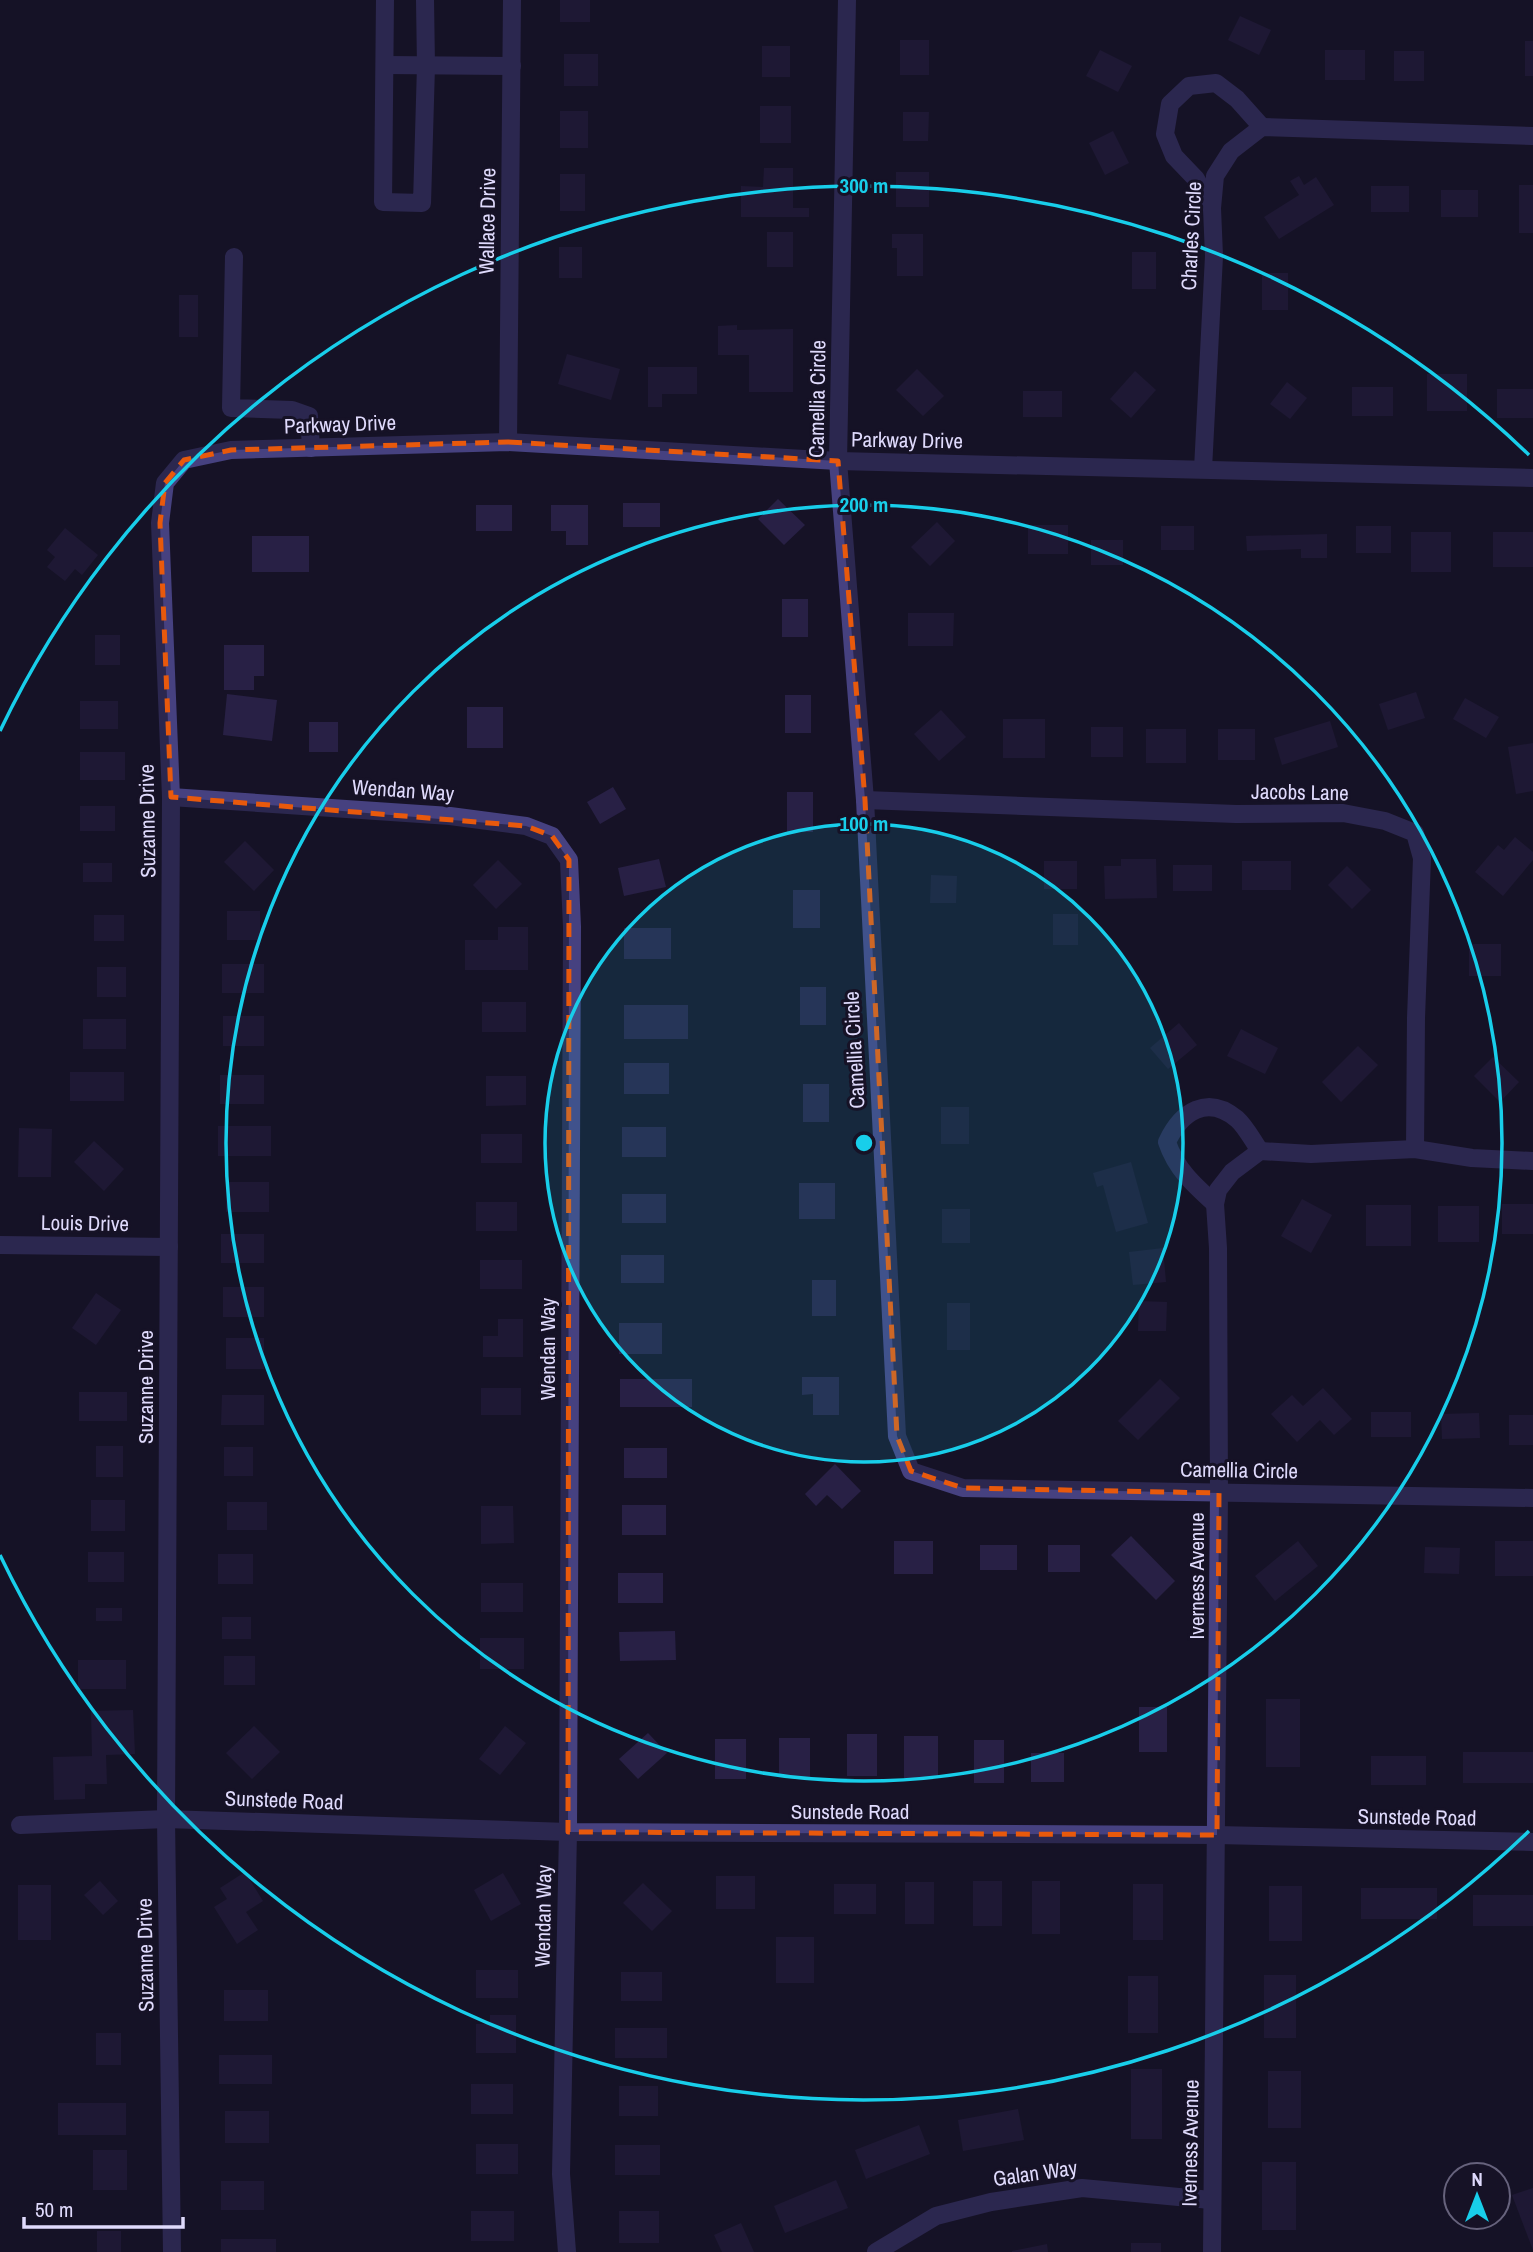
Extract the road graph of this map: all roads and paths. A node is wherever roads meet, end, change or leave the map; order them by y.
1 (385, 0) edge
2 (425, 0) edge
3 (512, 0) edge
4 (846, 0) edge
5 (385, 65) junction
6 (426, 66) junction
7 (512, 66) junction
8 (1262, 127) junction
9 (1533, 136) edge
10 (1212, 208) junction
11 (234, 257) dead end
12 (508, 442) junction
13 (311, 447) junction
14 (838, 461) junction
15 (1203, 470) junction
16 (1533, 478) edge
17 (160, 523) joint
18 (171, 797) junction
19 (865, 800) junction
20 (1415, 1149) junction
21 (1260, 1151) junction
22 (1533, 1161) edge
23 (1214, 1204) junction
24 (0, 1245) edge
25 (169, 1247) junction
26 (1219, 1493) junction
27 (1533, 1498) edge
28 (166, 1819) junction
29 (20, 1825) dead end
30 (568, 1832) junction
31 (1217, 1835) junction
32 (1533, 1842) edge
33 (1211, 2200) junction
34 (172, 2252) edge
35 (567, 2252) edge
36 (876, 2252) edge
37 (1212, 2252) edge

1 - 5 street
2 - 6 street
3 - 7 street, Wallace Drive
4 - 14 street, Camellia Circle
5 - 6 street
5 - 6 street
6 - 7 street
7 - 12 street, Wallace Drive
8 - 9 street
8 - 10 street, Charles Circle
8 - 10 street
10 - 15 street, Charles Circle
11 - 13 street
12 - 13 street, Parkway Drive
12 - 14 street, Parkway Drive
13 - 17 street, Parkway Drive
14 - 15 street, Parkway Drive
14 - 19 street, Camellia Circle
15 - 16 street, Parkway Drive
17 - 18 street, Suzanne Drive
18 - 25 street, Suzanne Drive
18 - 30 street, Wendan Way
19 - 20 street, Jacobs Lane
19 - 26 street, Camellia Circle
20 - 21 street
20 - 22 street
21 - 23 street
21 - 23 street
23 - 26 street, Iverness Avenue
24 - 25 street, Louis Drive
25 - 28 street, Suzanne Drive
26 - 27 street, Camellia Circle
26 - 31 street, Iverness Avenue
28 - 29 street, Sunstede Road
28 - 30 street, Sunstede Road
28 - 34 street, Suzanne Drive
30 - 31 street, Sunstede Road
30 - 35 street, Wendan Way
31 - 32 street, Sunstede Road
31 - 33 street, Iverness Avenue
33 - 36 street, Galan Way
33 - 37 street, Iverness Avenue

